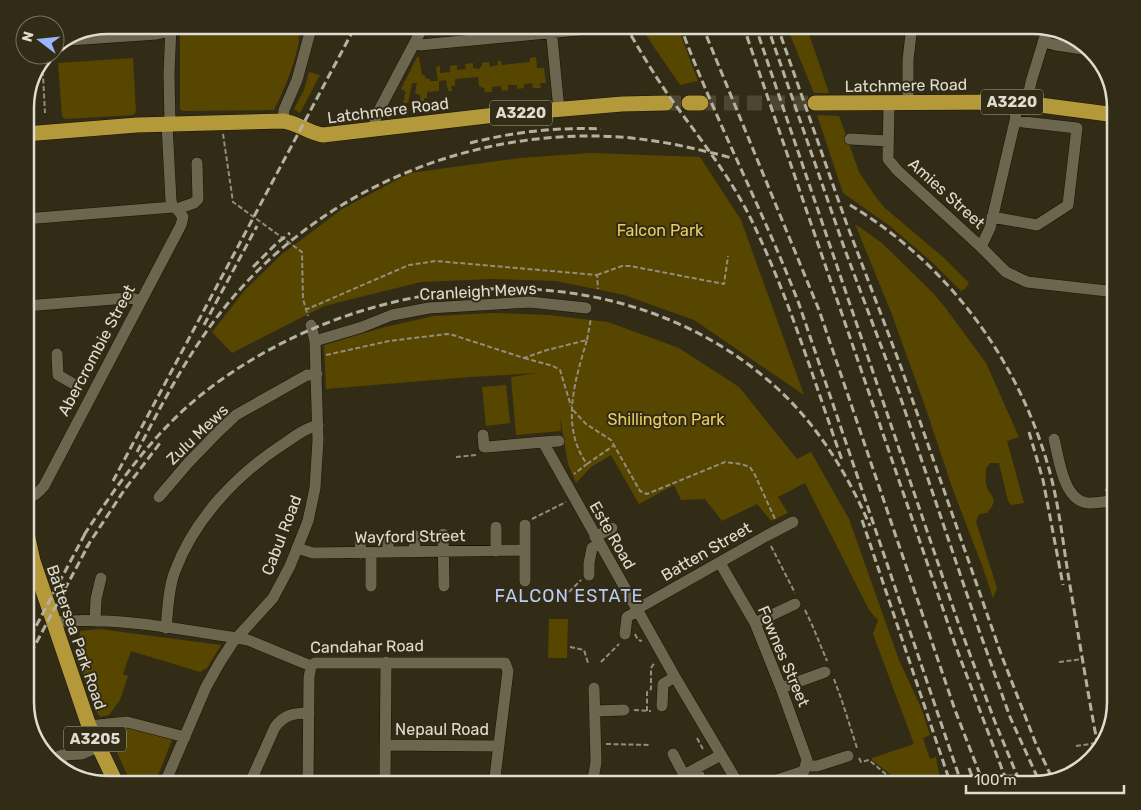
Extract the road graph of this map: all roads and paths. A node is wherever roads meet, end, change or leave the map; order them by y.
1 (157, 34) edge
2 (170, 34) edge
3 (310, 34) edge
4 (420, 34) edge
5 (511, 34) edge
6 (552, 34) edge
7 (911, 34) edge
8 (1045, 35) edge
9 (79, 39) edge
10 (1043, 42) junction
11 (415, 43) junction
12 (1076, 48) edge
13 (41, 75) edge
14 (908, 102) junction
15 (666, 103) tunnel mouth
16 (1022, 103) junction
17 (815, 104) tunnel mouth
18 (889, 104) junction
19 (559, 110) junction
20 (45, 113) dead end
21 (1107, 115) edge
22 (283, 121) junction
23 (1014, 121) junction
24 (169, 129) junction
25 (376, 129) junction
26 (34, 133) edge
27 (850, 139) dead end
28 (888, 141) junction
29 (224, 142) dead end
30 (197, 163) dead end
31 (175, 208) junction
32 (992, 217) junction
33 (34, 218) edge
34 (981, 246) junction
35 (728, 256) dead end
36 (597, 275) junction
37 (598, 289) dead end
38 (1107, 291) edge
39 (140, 302) junction
40 (34, 305) edge
41 (306, 310) junction
42 (589, 312) joint
43 (312, 325) joint
44 (587, 340) junction
45 (315, 341) junction
46 (57, 354) dead end
47 (316, 357) junction
48 (524, 358) junction
49 (317, 374) junction
50 (82, 388) junction
51 (572, 409) junction
52 (318, 425) junction
53 (483, 435) dead end
54 (1054, 439) dead end
55 (559, 441) dead end
56 (543, 442) junction
57 (614, 446) junction
58 (587, 464) junction
59 (562, 478) junction
60 (34, 496) edge
61 (159, 497) dead end
62 (570, 500) dead end
63 (1107, 502) edge
64 (793, 522) dead end
65 (525, 525) joint
66 (496, 527) dead end
67 (780, 527) junction
68 (612, 528) dead end
69 (443, 534) dead end
70 (414, 535) dead end
71 (388, 538) dead end
72 (360, 540) dead end
73 (597, 540) junction
74 (297, 548) junction
75 (524, 550) junction
76 (443, 551) junction
77 (496, 551) junction
78 (388, 552) junction
79 (414, 552) junction
80 (366, 553) junction
81 (720, 563) junction
82 (34, 564) edge
83 (589, 575) joint
84 (101, 578) dead end
85 (525, 581) dead end
86 (371, 586) dead end
87 (444, 586) dead end
88 (569, 592) dead end
89 (796, 604) dead end
90 (637, 610) junction
91 (95, 620) junction
92 (53, 622) junction
93 (755, 623) junction
94 (166, 628) junction
95 (238, 638) junction
96 (623, 638) joint
97 (570, 647) dead end
98 (1084, 659) dead end
99 (386, 662) junction
100 (601, 662) dead end
101 (1059, 662) dead end
102 (588, 663) dead end
103 (311, 666) junction
104 (825, 672) dead end
105 (675, 676) junction
106 (835, 682) dead end
107 (831, 683) dead end
108 (594, 688) dead end
109 (781, 688) junction
110 (658, 709) joint
111 (624, 710) joint
112 (594, 711) junction
113 (309, 713) junction
114 (89, 726) junction
115 (694, 731) dead end
116 (185, 737) junction
117 (1094, 743) edge
118 (595, 744) junction
119 (386, 745) junction
120 (651, 745) dead end
121 (498, 746) junction
122 (1076, 746) dead end
123 (98, 747) junction
124 (672, 754) dead end
125 (848, 756) dead end
126 (59, 757) edge
127 (723, 757) junction
128 (710, 762) junction
129 (807, 766) junction
130 (112, 776) edge
131 (168, 776) edge
132 (253, 776) edge
133 (308, 776) edge
134 (385, 776) edge
135 (495, 776) edge
136 (594, 776) edge
137 (695, 776) edge
138 (734, 776) edge
139 (789, 776) edge

1 - 9 street
2 - 24 street, Abercrombie Street
3 - 22 street
4 - 11 street
5 - 11 street
6 - 19 street
7 - 14 street
8 - 10 street, Amies Street
10 - 12 street
10 - 16 street, Amies Street
11 - 25 street
13 - 20 path
14 - 16 highway, Latchmere Road / A3220
14 - 18 highway, Latchmere Road / A3220
15 - 19 highway, Latchmere Road / A3220
16 - 21 highway, Latchmere Road / A3220
16 - 23 street, Amies Street
17 - 18 highway, Latchmere Road / A3220
18 - 28 street, Amies Street
19 - 25 highway, Latchmere Road / A3220
22 - 24 highway, Latchmere Road / A3220
22 - 25 highway, Latchmere Road / A3220
23 - 32 street, Amies Street
23 - 32 street
24 - 26 highway, Latchmere Road / A3220
24 - 31 street, Abercrombie Street
27 - 28 street
28 - 34 street, Amies Street
29 - 41 path
30 - 31 street
31 - 33 street
31 - 39 street, Abercrombie Street
32 - 34 street, Amies Street
34 - 38 street
35 - 36 path
36 - 37 path
36 - 41 path
39 - 40 street
39 - 50 street, Abercrombie Street
41 - 43 path
42 - 44 path
42 - 45 street, Cranleigh Mews
43 - 45 street, Cabul Road
44 - 48 path
44 - 51 path
45 - 47 street, Cabul Road
46 - 50 street
47 - 48 path
47 - 49 street, Cabul Road
48 - 51 path
49 - 52 street, Cabul Road
49 - 61 street, Zulu Mews
50 - 60 street, Abercrombie Street
51 - 57 path
51 - 58 path
52 - 74 street, Cabul Road
52 - 94 street
53 - 56 street
54 - 63 street
55 - 56 street
56 - 59 street, Este Road
57 - 58 path
57 - 67 path
58 - 59 path
59 - 73 street, Este Road
62 - 65 path
64 - 67 street, Batten Street
65 - 75 street
66 - 77 street
67 - 81 street, Batten Street
68 - 73 street
69 - 76 street
70 - 79 street
71 - 78 street
72 - 80 street
73 - 83 street
73 - 90 street, Este Road
74 - 80 street, Wayford Street
74 - 95 street, Cabul Road
75 - 77 street, Wayford Street
75 - 85 street
76 - 77 street, Wayford Street
76 - 79 street, Wayford Street
76 - 87 street
78 - 79 street, Wayford Street
78 - 80 street, Wayford Street
80 - 86 street
81 - 90 street, Batten Street
81 - 93 street, Fownes Street
82 - 92 highway, Battersea Park Road / A3205
83 - 88 path
84 - 91 street
89 - 93 street
90 - 96 street
90 - 105 street, Este Road
91 - 92 street, Candahar Road
91 - 94 street, Candahar Road
92 - 114 highway, Battersea Park Road / A3205
93 - 109 street, Fownes Street
94 - 95 street, Candahar Road
95 - 103 street, Candahar Road
95 - 116 street, Cabul Road
96 - 100 path
97 - 102 path
98 - 101 path
99 - 103 street, Candahar Road
99 - 119 street
99 - 121 street, Candahar Road
103 - 113 street
104 - 109 street
105 - 110 street
105 - 127 street, Este Road
106 - 107 path
108 - 112 street
109 - 129 street, Fownes Street
110 - 111 path
111 - 112 street
112 - 118 street
113 - 132 street
113 - 133 street
114 - 116 street
114 - 123 highway, Battersea Park Road / A3205
115 - 128 path
116 - 131 street, Cabul Road
117 - 122 path
118 - 120 path
118 - 136 street
119 - 121 street, Nepaul Road
119 - 134 street
121 - 135 street
123 - 126 street
123 - 130 highway, Battersea Park Road / A3205
124 - 128 street
125 - 129 street
127 - 128 street
127 - 137 street
127 - 138 street, Este Road
129 - 139 street

